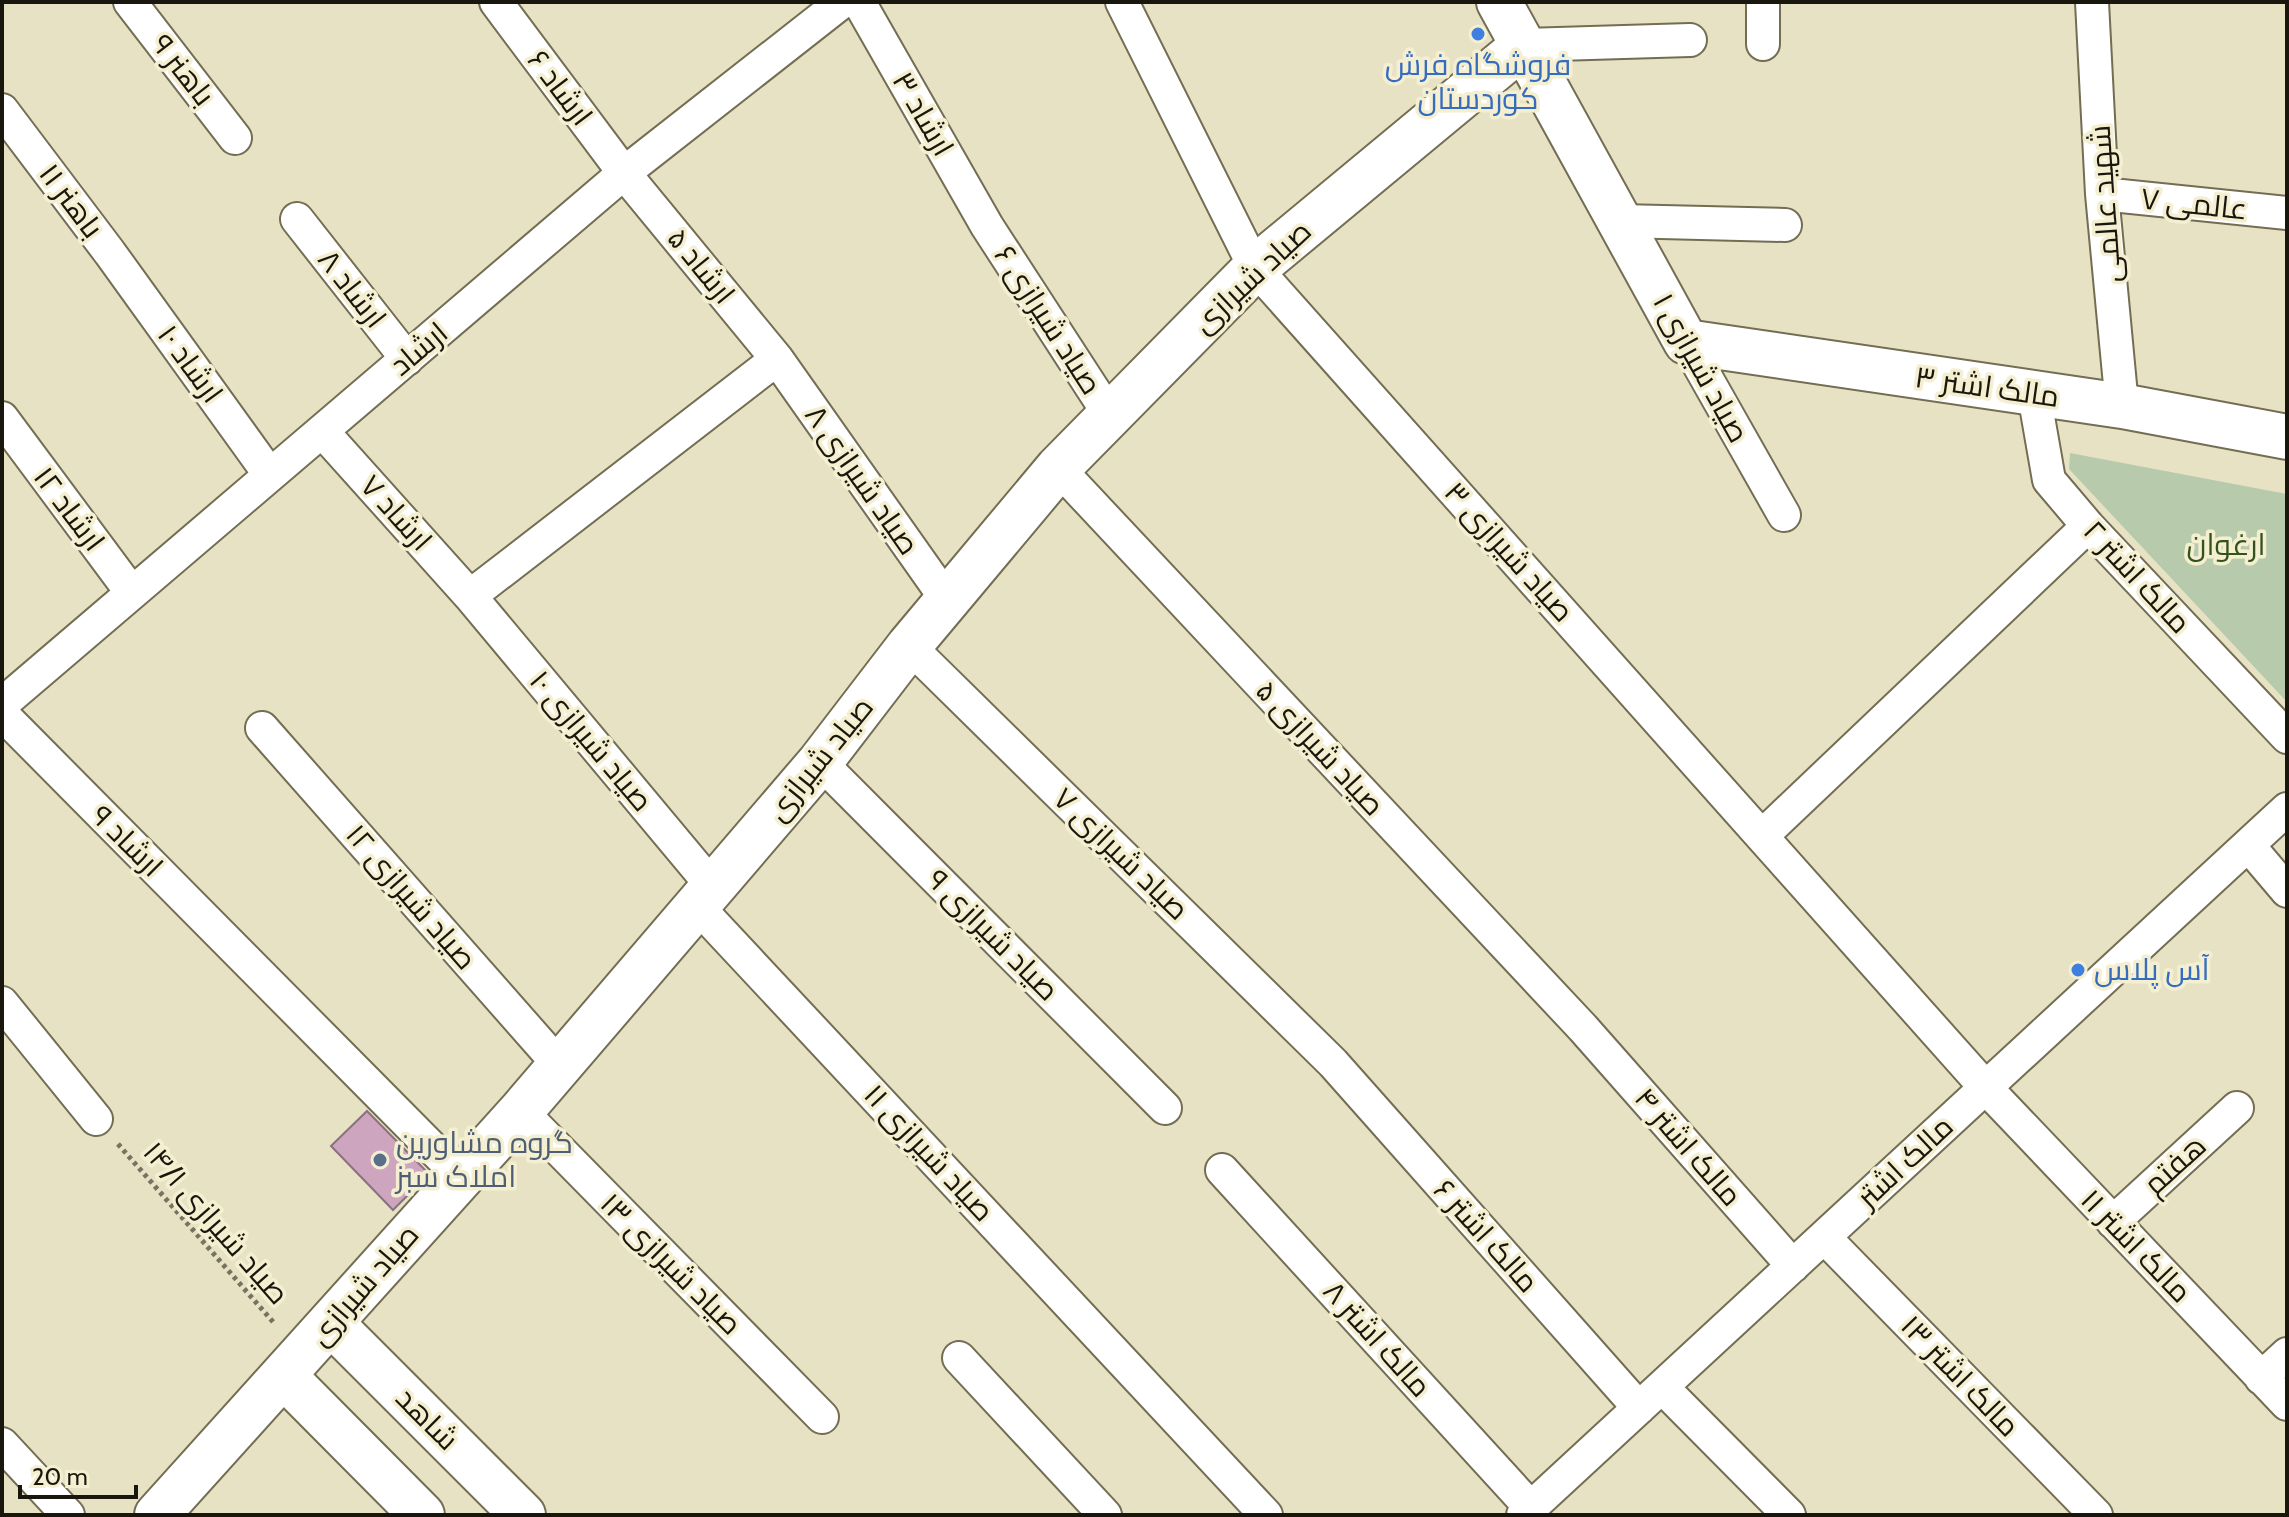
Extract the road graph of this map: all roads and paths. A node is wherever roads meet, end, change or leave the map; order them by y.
1 (130, 2) edge
2 (496, 2) edge
3 (842, 2) edge
4 (859, 2) edge
5 (1122, 2) edge
6 (1499, 2) edge
7 (1763, 2) edge
8 (2092, 2) edge
9 (1690, 40) dead end
10 (1763, 44) dead end
11 (1524, 45) junction
12 (2, 110) edge
13 (235, 138) dead end
14 (624, 173) junction
15 (2102, 194) junction
16 (2287, 213) edge
17 (297, 219) dead end
18 (1620, 221) junction
19 (1785, 225) dead end
20 (987, 226) joint
21 (110, 253) joint
22 (1255, 268) junction
23 (1686, 342) junction
24 (407, 359) junction
25 (777, 359) junction
26 (2034, 394) junction
27 (2122, 406) junction
28 (1109, 414) junction
29 (4, 421) edge
30 (322, 431) junction
31 (2287, 437) edge
32 (1058, 468) junction
33 (270, 475) junction
34 (1784, 515) dead end
35 (2088, 526) junction
36 (132, 593) junction
37 (470, 596) junction
38 (947, 600) junction
39 (909, 646) junction
40 (2, 704) edge
41 (2, 714) edge
42 (262, 728) dead end
43 (2287, 737) edge
44 (820, 762) junction
45 (2287, 809) edge
46 (1762, 836) junction
47 (2248, 845) junction
48 (2287, 891) edge
49 (705, 896) junction
50 (2, 1003) edge
51 (1583, 1028) joint
52 (1333, 1063) joint
53 (560, 1066) junction
54 (1986, 1088) junction
55 (1165, 1108) dead end
56 (2237, 1108) dead end
57 (521, 1111) junction
58 (96, 1119) joint
59 (1222, 1170) dead end
60 (460, 1176) junction
61 (2113, 1222) junction
62 (1824, 1237) junction
63 (1793, 1266) junction
64 (331, 1323) junction
65 (2287, 1354) edge
66 (959, 1358) dead end
67 (293, 1366) junction
68 (2261, 1378) junction
69 (1651, 1398) junction
70 (2287, 1404) edge
71 (822, 1417) dead end
72 (2, 1444) edge
73 (1527, 1512) edge
74 (68, 1515) edge
75 (157, 1515) edge
76 (422, 1515) edge
77 (523, 1515) edge
78 (1105, 1515) edge
79 (1266, 1515) edge
80 (1789, 1515) edge
81 (2096, 1515) edge

1 - 13 street, باهنر ۹
2 - 14 street, ارشاد ۶
3 - 14 street, ارشاد
4 - 20 street, ارشاد ۳
5 - 22 street, صیاد شیرازی ۳
6 - 11 street, صیاد شیرازی ۱
7 - 10 street
8 - 15 street, شهید عالمی
9 - 11 street
11 - 18 street, صیاد شیرازی ۱
11 - 22 street, صیاد شیرازی
12 - 21 street, باهنر ۱۱
14 - 24 street, ارشاد
14 - 25 street, ارشاد ۵
15 - 16 street, عالمی ۷
15 - 27 street, شهید عالمی
17 - 24 street, ارشاد ۸
18 - 19 street
18 - 23 street, صیاد شیرازی ۱
20 - 28 street, صیاد شیرازی ۶
21 - 33 street, ارشاد ۱۰
22 - 28 street, صیاد شیرازی
22 - 46 street, صیاد شیرازی ۳
23 - 26 street, مالک اشتر ۳
23 - 34 street, صیاد شیرازی ۱
24 - 30 street, ارشاد
25 - 37 street
25 - 38 street, صیاد شیرازی ۸
26 - 27 street, مالک اشتر ۳
26 - 35 street, مالک اشتر ۲
27 - 31 street, مالک اشتر ۳
28 - 32 street, صیاد شیرازی
29 - 36 street, ارشاد ۱۲
30 - 33 street, ارشاد
30 - 37 street, ارشاد ۷
32 - 38 street, صیاد شیرازی
32 - 51 street, صیاد شیرازی ۵
33 - 36 street, ارشاد
35 - 43 street, مالک اشتر ۲
35 - 46 street
36 - 40 street, ارشاد
37 - 49 street, صیاد شیرازی ۱۰
38 - 39 street, صیاد شیرازی
39 - 44 street, صیاد شیرازی
39 - 52 street, صیاد شیرازی ۷
41 - 60 street, ارشاد ۹
42 - 53 street, صیاد شیرازی ۱۲
44 - 49 street, صیاد شیرازی
44 - 55 street, صیاد شیرازی ۹
45 - 47 street, مالک اشتر
46 - 54 street
47 - 48 street
47 - 54 street, مالک اشتر
49 - 53 street, صیاد شیرازی
49 - 79 street, صیاد شیرازی ۱۱
50 - 58 street
51 - 63 street, مالک اشتر ۴
52 - 69 street, مالک اشتر ۶
53 - 57 street, صیاد شیرازی
54 - 61 street, مالک اشتر ۱۱
54 - 62 street, مالک اشتر
56 - 61 street, هفتم
57 - 60 street, صیاد شیرازی
57 - 71 street, صیاد شیرازی ۱۳
58 - 67 path, صیاد شیرازی ۱۴/۱
59 - 73 street, مالک اشتر ۸
60 - 64 street, صیاد شیرازی
61 - 68 street, مالک اشتر ۱۱
62 - 63 street, مالک اشتر
62 - 81 street, مالک اشتر ۱۳
63 - 69 street, مالک اشتر
64 - 67 street, صیاد شیرازی
64 - 77 street, شاهد
65 - 68 street
66 - 78 street
67 - 75 street, صیاد شیرازی
67 - 76 street
68 - 70 street, مالک اشتر ۱۱
69 - 73 street, مالک اشتر
69 - 80 street, مالک اشتر ۶
72 - 74 street

